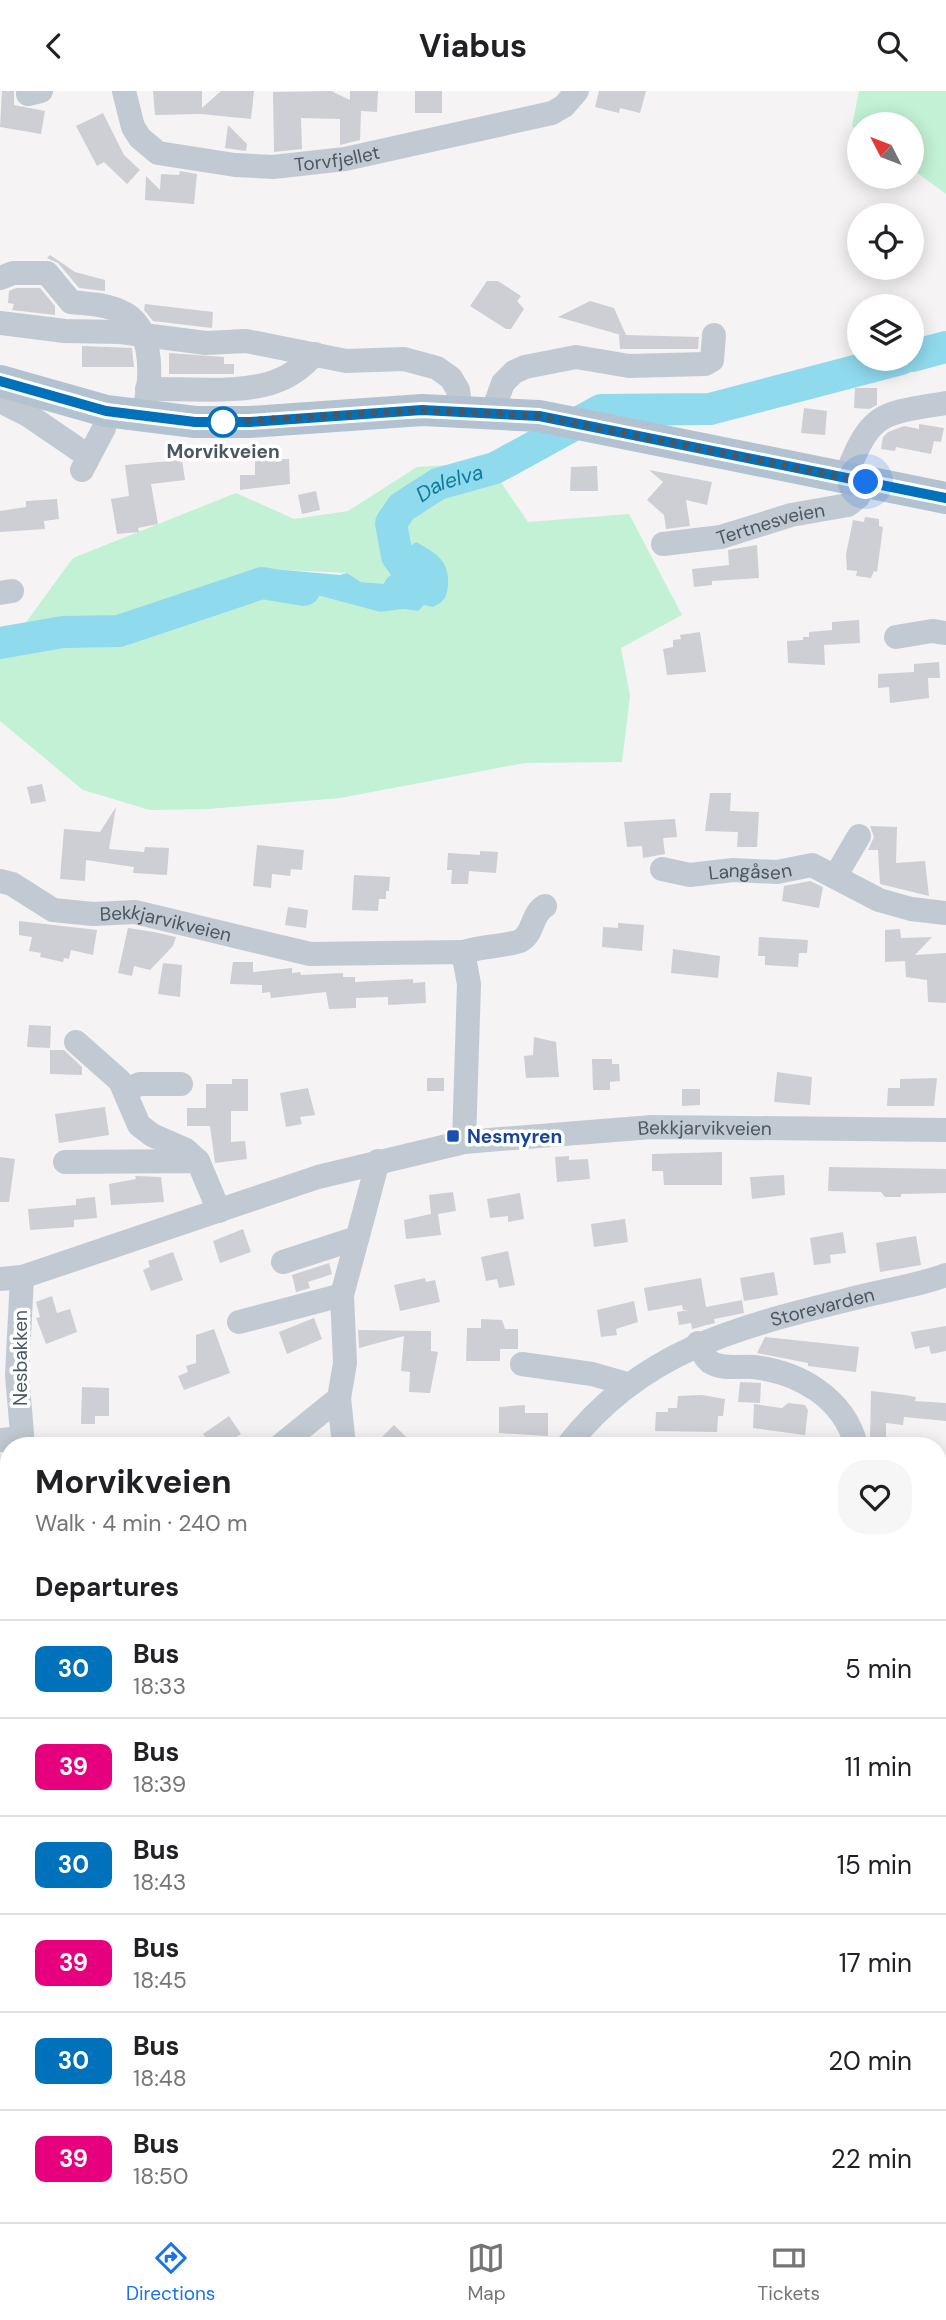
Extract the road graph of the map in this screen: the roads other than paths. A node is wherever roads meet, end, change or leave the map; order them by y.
1 (124, 91) edge
2 (577, 91) edge
3 (0, 278) edge
4 (0, 323) edge
5 (142, 334) junction
6 (714, 335) dead end
7 (315, 354) junction
8 (0, 381) edge
9 (0, 401) edge
10 (144, 403) junction
11 (946, 403) edge
12 (461, 410) junction
13 (106, 411) junction
14 (493, 411) junction
15 (856, 480) junction
16 (946, 498) edge
17 (663, 544) dead end
18 (946, 633) edge
19 (896, 637) dead end
20 (859, 836) dead end
21 (662, 869) dead end
22 (835, 877) junction
23 (0, 881) edge
24 (545, 906) dead end
25 (946, 913) edge
26 (463, 951) junction
27 (76, 1042) dead end
28 (181, 1084) dead end
29 (127, 1089) junction
30 (946, 1130) edge
31 (464, 1142) junction
32 (198, 1161) junction
33 (379, 1161) junction
34 (65, 1162) dead end
35 (219, 1210) junction
36 (357, 1238) junction
37 (283, 1262) dead end
38 (946, 1275) edge
39 (11, 1278) edge
40 (342, 1295) junction
41 (239, 1322) dead end
42 (698, 1343) junction
43 (522, 1364) dead end
44 (627, 1384) junction
45 (339, 1398) junction
46 (15, 1437) edge
47 (291, 1437) edge
48 (343, 1437) edge
49 (576, 1437) edge
50 (852, 1437) edge

1 - 2 street, Torvfjellet
3 - 5 street
4 - 5 street
5 - 7 street
5 - 10 street
6 - 14 street
7 - 10 street
7 - 12 street
8 - 13 main road
9 - 13 street
10 - 12 main road
10 - 13 main road
11 - 15 street, Tertnesveien
12 - 14 main road
14 - 15 main road, Tertnesveien
15 - 16 main road, Tertnesveien
15 - 17 street, Tertnesveien
18 - 19 street
20 - 22 street
21 - 22 street, Langåsen
22 - 25 street, Langåsen
23 - 26 street, Bekkjarvikveien
24 - 26 street, Bekkjarvikveien
26 - 31 street
27 - 29 street
28 - 29 street
29 - 32 street
30 - 31 street, Bekkjarvikveien
31 - 33 street, Bekkjarvikveien
32 - 34 street
32 - 35 street
33 - 35 street, Bekkjarvikveien
33 - 36 street
35 - 39 street, Bekkjarvikveien
36 - 37 street
36 - 40 street
38 - 42 street, Storevarden
39 - 46 street, Nesbakken
40 - 41 street
40 - 45 street
42 - 44 street, Storevarden
42 - 50 street
43 - 44 street
44 - 49 street, Storevarden
45 - 47 street
45 - 48 street

